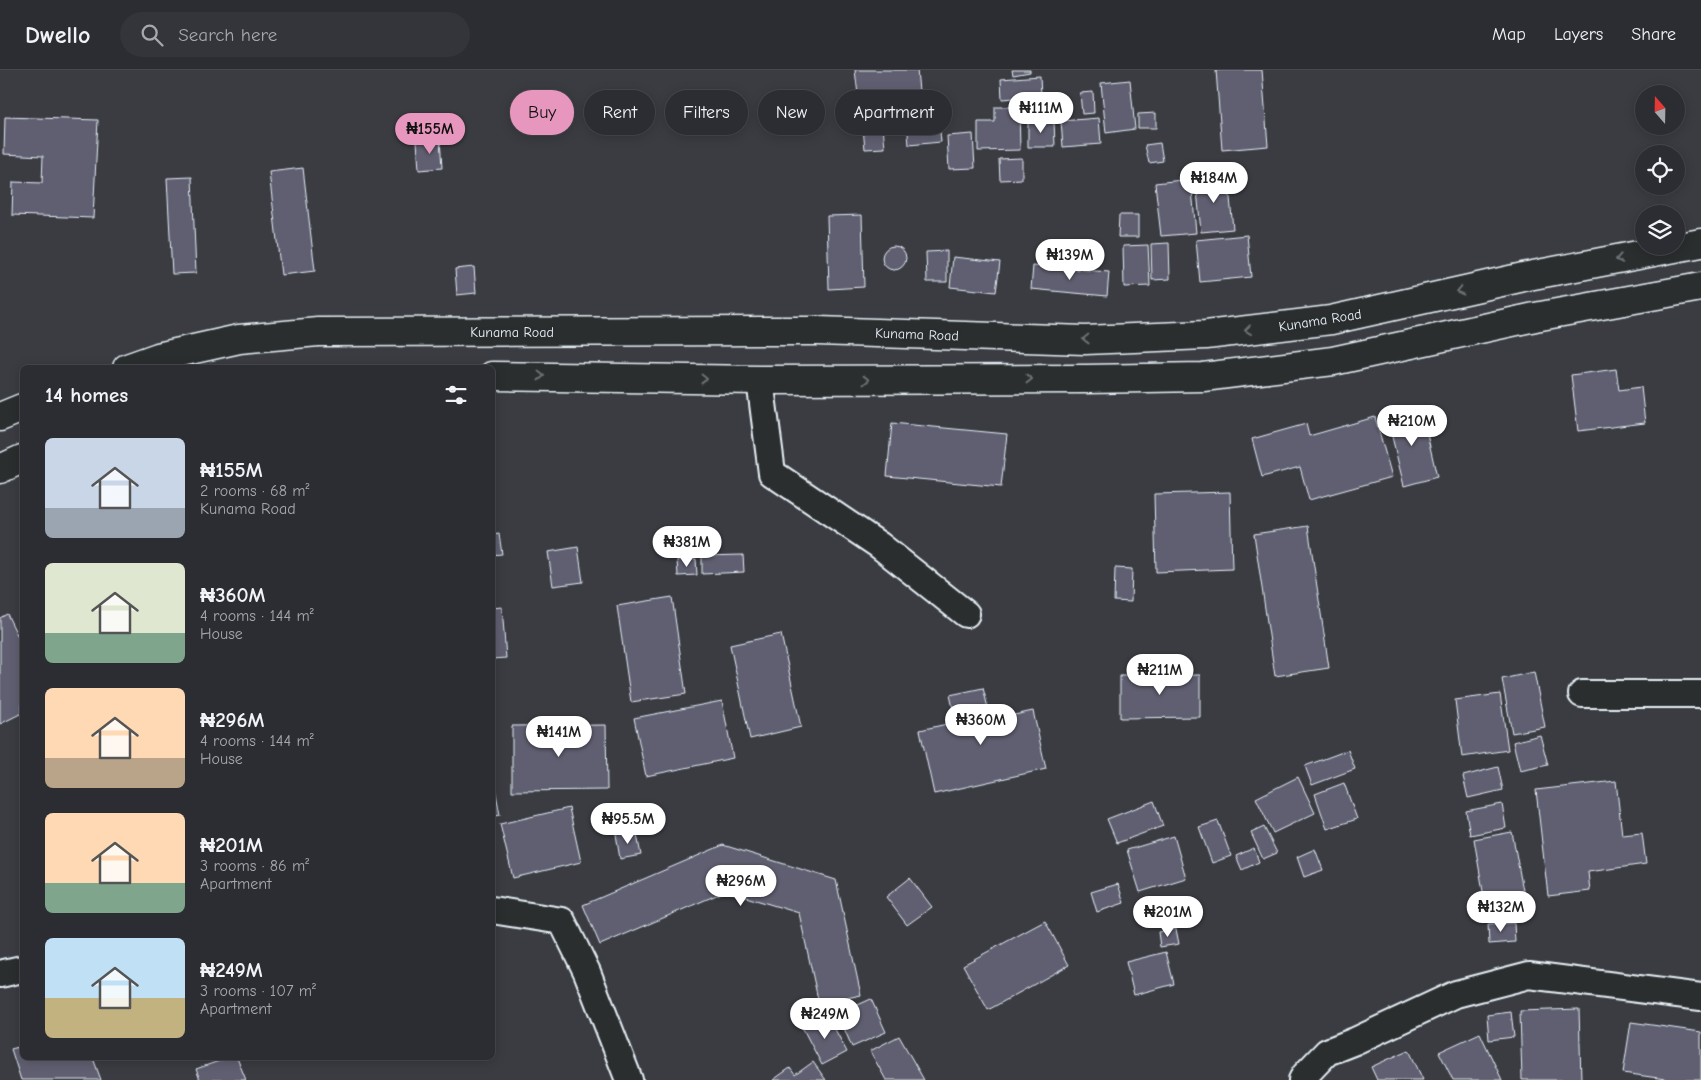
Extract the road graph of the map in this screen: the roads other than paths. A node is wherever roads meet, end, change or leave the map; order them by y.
1 (1701, 243) edge
2 (1701, 287) edge
3 (136, 365) edge
4 (495, 376) edge
5 (760, 380) junction
6 (20, 409) edge
7 (0, 418) edge
8 (20, 460) edge
9 (0, 469) edge
10 (966, 614) dead end
11 (1582, 694) dead end
12 (1701, 694) edge
13 (495, 910) edge
14 (20, 970) edge
15 (0, 974) edge
16 (1701, 997) edge
17 (629, 1080) edge
18 (1302, 1080) edge

1 -> 3 main road, Kunama Road
5 -> 2 main road
4 -> 5 main road
5 - 10 street
6 - 7 main road
8 - 9 main road
11 - 12 street
13 - 17 street
14 - 15 street
16 - 18 street

